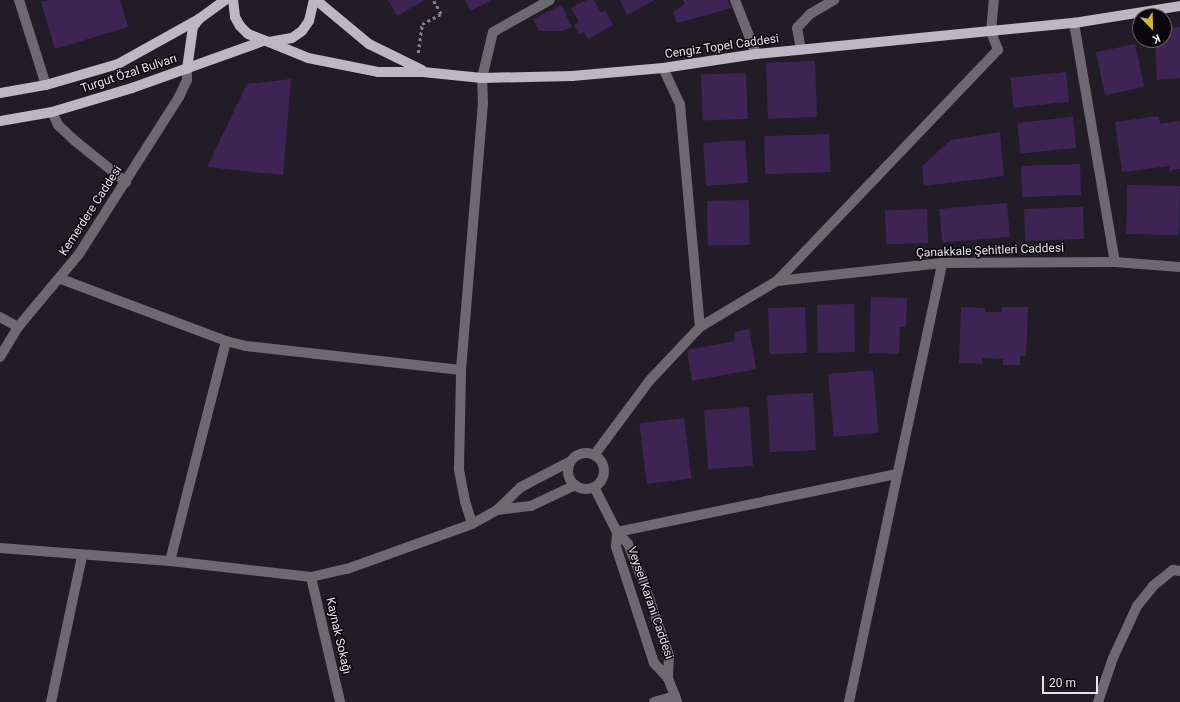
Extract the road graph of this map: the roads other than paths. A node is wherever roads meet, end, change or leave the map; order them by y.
1 (19, 0) edge
2 (225, 0) edge
3 (233, 0) edge
4 (315, 0) edge
5 (550, 0) edge
6 (735, 0) edge
7 (834, 0) edge
8 (994, 0) edge
9 (1180, 6) edge
10 (199, 19) junction
11 (1074, 23) junction
12 (991, 32) junction
13 (266, 42) junction
14 (801, 50) junction
15 (756, 54) junction
16 (663, 68) junction
17 (187, 69) junction
18 (420, 69) junction
19 (482, 78) junction
20 (46, 85) junction
21 (0, 92) edge
22 (52, 112) junction
23 (0, 121) edge
24 (126, 182) junction
25 (1115, 262) junction
26 (942, 263) junction
27 (1180, 267) edge
28 (61, 279) junction
29 (777, 281) junction
30 (0, 317) edge
31 (18, 326) junction
32 (700, 327) junction
33 (226, 341) junction
34 (0, 358) edge
35 (461, 370) junction
36 (595, 454) junction
37 (571, 461) junction
38 (896, 474) junction
39 (575, 485) junction
40 (594, 488) junction
41 (497, 510) junction
42 (472, 524) junction
43 (617, 532) junction
44 (0, 548) edge
45 (82, 556) junction
46 (170, 561) junction
47 (1180, 572) edge
48 (311, 577) junction
49 (668, 678) junction
50 (676, 699) edge
51 (51, 702) edge
52 (340, 702) edge
53 (654, 702) edge
54 (849, 702) edge
55 (1098, 702) edge

1 - 20 street
2 - 10 main road, Turgut Özal Bulvarı
3 - 13 main road, Cengiz Topel Caddesi
4 - 13 main road, Turgut Özal Bulvarı
4 - 18 main road
5 - 19 street
6 - 15 street
7 - 14 street
8 - 12 street
9 - 11 main road, Cengiz Topel Caddesi
10 - 17 main road
10 - 20 main road, Turgut Özal Bulvarı
11 - 12 main road, Cengiz Topel Caddesi
11 - 25 street
12 - 14 main road, Cengiz Topel Caddesi
12 - 29 street
13 - 17 main road, Turgut Özal Bulvarı
13 - 18 main road, Cengiz Topel Caddesi
14 - 15 main road, Cengiz Topel Caddesi
15 - 16 main road, Cengiz Topel Caddesi
16 - 19 main road, Cengiz Topel Caddesi
16 - 32 street
17 - 22 main road, Turgut Özal Bulvarı
17 - 24 street, Kemerdere Caddesi
18 - 19 main road, Cengiz Topel Caddesi
19 - 35 street
20 - 21 main road, Turgut Özal Bulvarı
22 - 23 main road, Turgut Özal Bulvarı
22 - 24 street
24 - 28 street, Kemerdere Caddesi
25 - 26 street, Çanakkale Şehitleri Caddesi
25 - 27 street, Çanakkale Şehitleri Caddesi
26 - 29 street, Çanakkale Şehitleri Caddesi
26 - 38 street
28 - 31 street, Kemerdere Caddesi
28 - 33 street
29 - 32 street
30 - 31 street
31 - 34 street, Kemerdere Caddesi
32 - 36 street
33 - 35 street
33 - 46 street
35 - 42 street
36 - 37 street
36 - 40 street
37 - 39 street
37 - 41 street
38 - 43 street
38 - 54 street
39 - 40 street
39 - 41 street
40 - 43 street, Veysel Karani Caddesi
41 - 42 street
42 - 48 street
43 - 49 street, Veysel Karani Caddesi
43 - 49 street, Veysel Karani Caddesi
44 - 45 street
45 - 46 street
45 - 51 street
46 - 48 street
47 - 55 street
48 - 52 street, Kaynak Sokağı
49 - 50 street, Veysel Karani Caddesi
50 - 53 street

